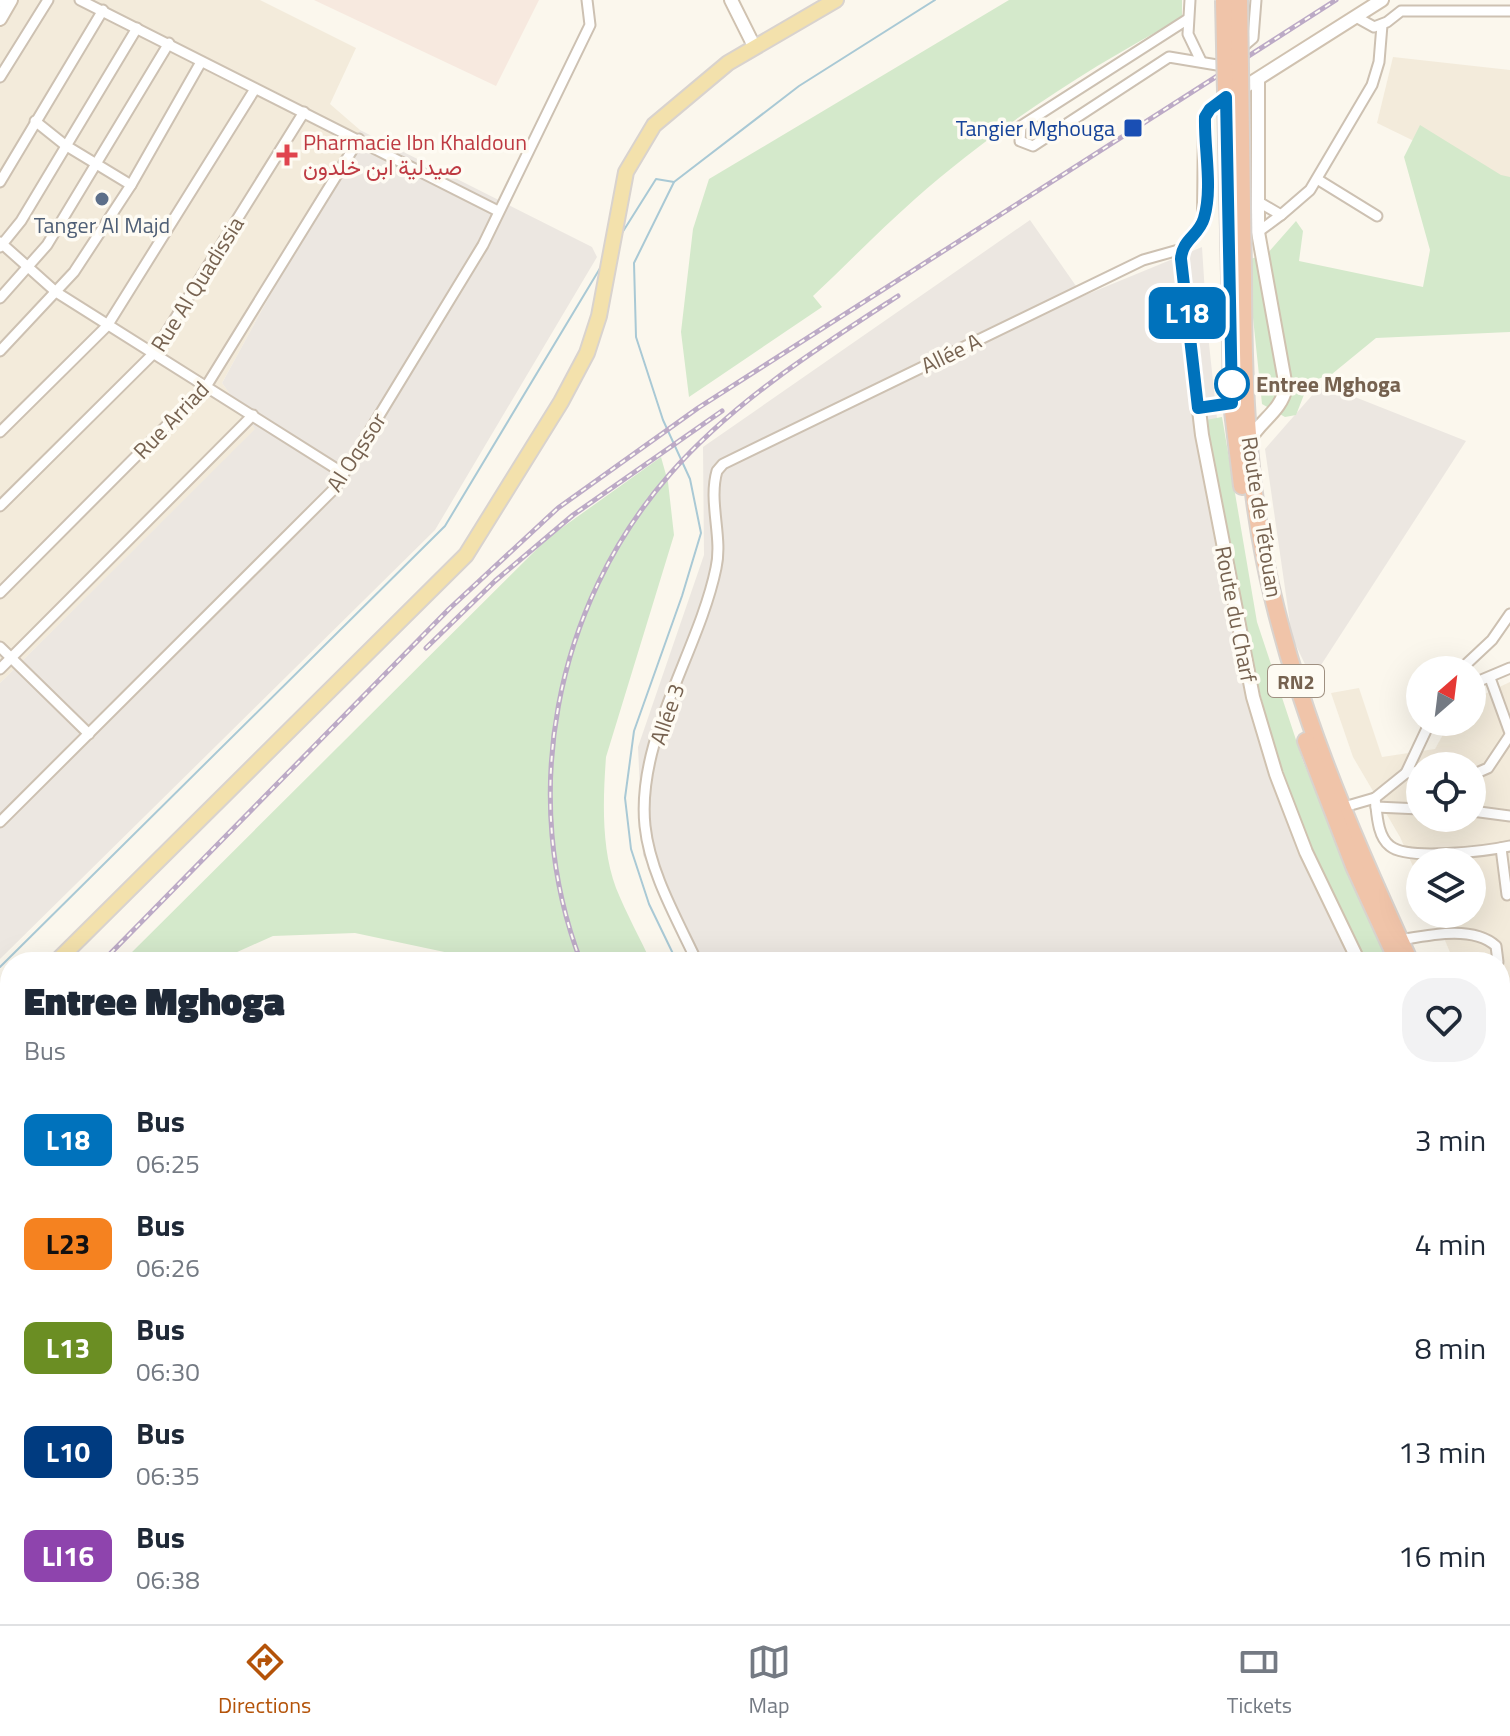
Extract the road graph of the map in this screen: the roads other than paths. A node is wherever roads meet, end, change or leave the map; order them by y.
1 (11, 0) edge
2 (48, 0) edge
3 (80, 0) edge
4 (587, 0) edge
5 (731, 0) edge
6 (836, 0) edge
7 (1190, 0) edge
8 (1224, 0) edge
9 (1239, 0) edge
10 (1256, 0) edge
11 (1382, 0) edge
12 (1399, 5) edge
13 (103, 10) junction
14 (1510, 11) edge
15 (1356, 17) junction
16 (0, 19) edge
17 (1188, 19) junction
18 (1382, 25) junction
19 (137, 28) junction
20 (1155, 42) junction
21 (169, 43) junction
22 (754, 46) junction
23 (1169, 57) junction
24 (1201, 61) junction
25 (201, 62) junction
26 (0, 77) edge
27 (1258, 80) junction
28 (255, 89) junction
29 (304, 112) junction
30 (35, 121) junction
31 (359, 139) junction
32 (65, 145) junction
33 (98, 165) junction
34 (1317, 179) junction
35 (0, 182) edge
36 (131, 185) junction
37 (1257, 201) junction
38 (498, 211) junction
39 (1281, 215) junction
40 (1377, 216) dead end
41 (1258, 232) junction
42 (1, 244) edge
43 (1182, 249) junction
44 (29, 269) junction
45 (1237, 276) junction
46 (56, 292) junction
47 (0, 298) edge
48 (107, 326) junction
49 (0, 351) edge
50 (153, 354) junction
51 (1243, 382) junction
52 (207, 385) junction
53 (1232, 403) junction
54 (1281, 405) junction
55 (1198, 408) junction
56 (253, 415) junction
57 (0, 432) edge
58 (1249, 441) junction
59 (723, 464) joint
60 (343, 473) junction
61 (0, 506) edge
62 (0, 593) edge
63 (1510, 614) edge
64 (0, 647) edge
65 (1475, 656) edge
66 (11, 658) junction
67 (1510, 668) edge
68 (0, 669) edge
69 (1490, 678) junction
70 (1486, 679) edge
71 (89, 734) junction
72 (1510, 734) edge
73 (1486, 769) edge
74 (1406, 773) edge
75 (1376, 803) junction
76 (1344, 807) junction
77 (1406, 807) edge
78 (1486, 813) edge
79 (1510, 816) edge
80 (0, 822) edge
81 (1506, 847) edge
82 (1507, 895) dead end
83 (1400, 940) junction
84 (66, 952) edge
85 (692, 952) edge
86 (1354, 952) edge
87 (1394, 952) edge
88 (1405, 952) edge
89 (1495, 952) edge

1 - 16 street
2 - 26 street
3 - 13 street
4 - 38 street, Al Oqssor
5 - 22 street
6 - 22 main road
7 - 17 street
8 - 45 highway, Route de Tétouan / RN2, bridge
9 - 45 highway, Route de Tétouan / RN2, bridge
10 - 24 street
11 - 15 street
12 - 14 street
12 - 18 street
13 - 19 street
13 - 30 street
15 - 18 street
15 - 27 street
17 - 20 street
17 - 24 street
18 - 34 street
19 - 21 street
19 - 32 street
20 - 23 street
20 - 23 street
21 - 25 street
21 - 33 street
22 - 84 main road
23 - 24 street
25 - 28 street
25 - 36 street
27 - 37 street
27 - 43 street
28 - 29 street
28 - 48 street
29 - 31 street
29 - 50 street, Rue Al Quadissia
30 - 32 street
30 - 35 street
31 - 38 street
31 - 52 street, Rue Arriad
32 - 33 street
32 - 42 street
33 - 36 street
33 - 44 street
34 - 39 street
34 - 40 street
36 - 46 street
37 - 39 street
37 - 41 street
38 - 60 street, Al Oqssor
39 - 41 street
41 - 54 street
42 - 44 street
43 - 55 street, Route du Charf
43 - 59 street, Allée A
44 - 46 street
44 - 47 street
45 - 51 highway, Route de Tétouan / RN2
45 - 53 highway, Route de Tétouan / RN2
46 - 48 street
46 - 49 street
48 - 50 street
48 - 57 street
50 - 52 street
50 - 61 street, Rue Al Quadissia
51 - 54 street
51 - 58 highway, Route de Tétouan / RN2
52 - 56 street
52 - 62 street, Rue Arriad
53 - 55 street
53 - 87 highway, Route de Tétouan / RN2
54 - 58 street
55 - 86 street, Route du Charf
56 - 60 street
56 - 66 street
58 - 76 highway, Route de Tétouan / RN2
59 - 85 street, Allée 3
60 - 71 street, Al Oqssor
63 - 65 street
64 - 66 street
66 - 68 street
66 - 71 street
67 - 69 street
69 - 70 street
69 - 72 street
71 - 80 street, Al Oqssor
72 - 73 street
74 - 75 street
75 - 76 street
75 - 77 street
75 - 81 street
76 - 83 highway, Route de Tétouan / RN2
78 - 79 street
81 - 82 street
83 - 88 highway, Route de Tétouan / RN2
83 - 89 street

